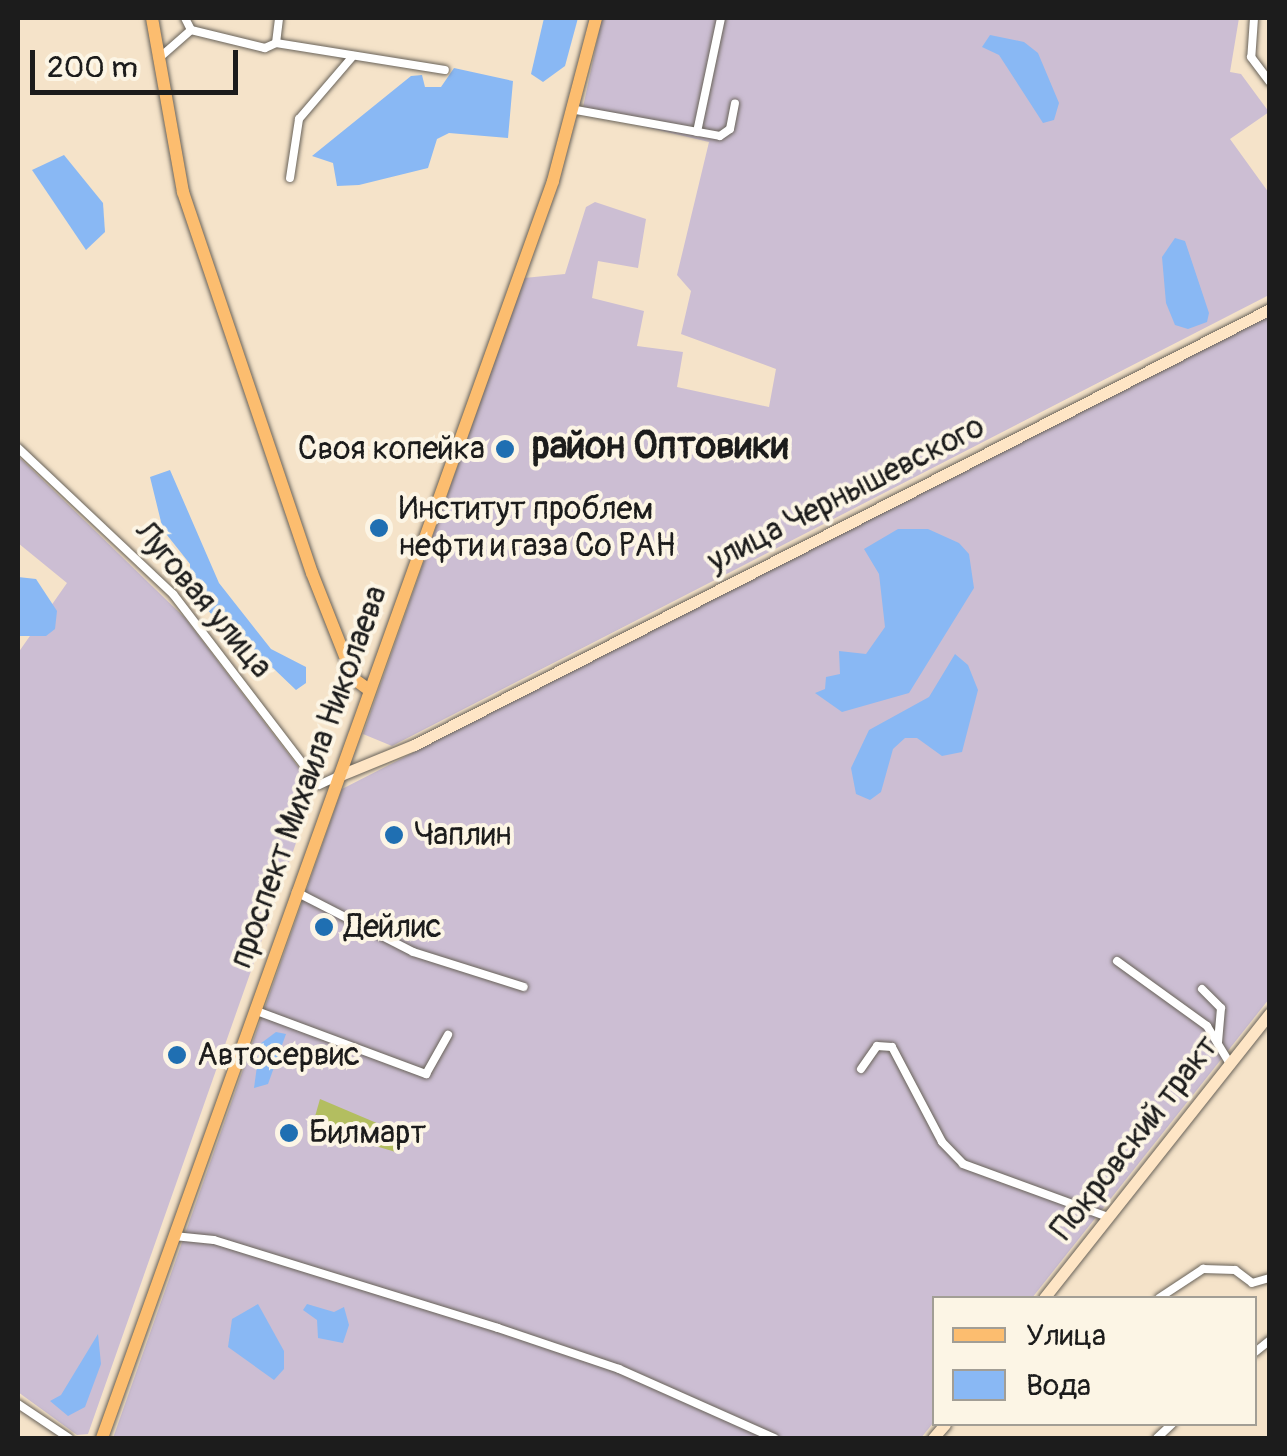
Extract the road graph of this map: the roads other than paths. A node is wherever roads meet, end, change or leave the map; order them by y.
1 (152, 18) edge
2 (185, 18) edge
3 (279, 18) edge
4 (596, 18) edge
5 (720, 18) edge
6 (1254, 18) edge
7 (191, 30) junction
8 (276, 43) junction
9 (353, 56) junction
10 (158, 59) junction
11 (445, 70) dead end
12 (1270, 82) edge
13 (735, 102) dead end
14 (576, 110) junction
15 (697, 132) junction
16 (290, 178) dead end
17 (1270, 309) edge
18 (18, 448) edge
19 (369, 690) junction
20 (338, 776) junction
21 (296, 892) junction
22 (1117, 961) dead end
23 (524, 986) dead end
24 (1202, 989) dead end
25 (254, 1010) junction
26 (1270, 1013) edge
27 (448, 1035) dead end
28 (1218, 1043) junction
29 (1229, 1062) junction
30 (860, 1069) dead end
31 (1108, 1217) junction
32 (173, 1236) junction
33 (1270, 1278) edge
34 (1046, 1296) edge
35 (1162, 1296) edge
36 (18, 1404) edge
37 (69, 1438) edge
38 (102, 1438) edge
39 (774, 1438) edge

1 - 10 main road
2 - 7 street
3 - 8 street
4 - 14 main road, проспект Михаила Николаева
5 - 15 street
6 - 12 street
7 - 8 street
7 - 10 street
8 - 9 street
9 - 11 street
9 - 16 street
10 - 19 main road
13 - 15 street
14 - 15 street
14 - 19 main road, проспект Михаила Николаева
17 - 20 main road, улица Чернышевского
18 - 20 street, Луговая улица
19 - 20 main road, проспект Михаила Николаева
20 - 21 main road, проспект Михаила Николаева
21 - 23 street
21 - 25 main road, проспект Михаила Николаева
22 - 28 street
24 - 28 street
25 - 27 street
25 - 32 main road, проспект Михаила Николаева
26 - 29 main road, Покровский тракт
28 - 29 street
29 - 31 main road, Покровский тракт
30 - 31 street
31 - 34 main road, Покровский тракт
32 - 38 main road, проспект Михаила Николаева
32 - 39 street
33 - 35 street
36 - 37 street

